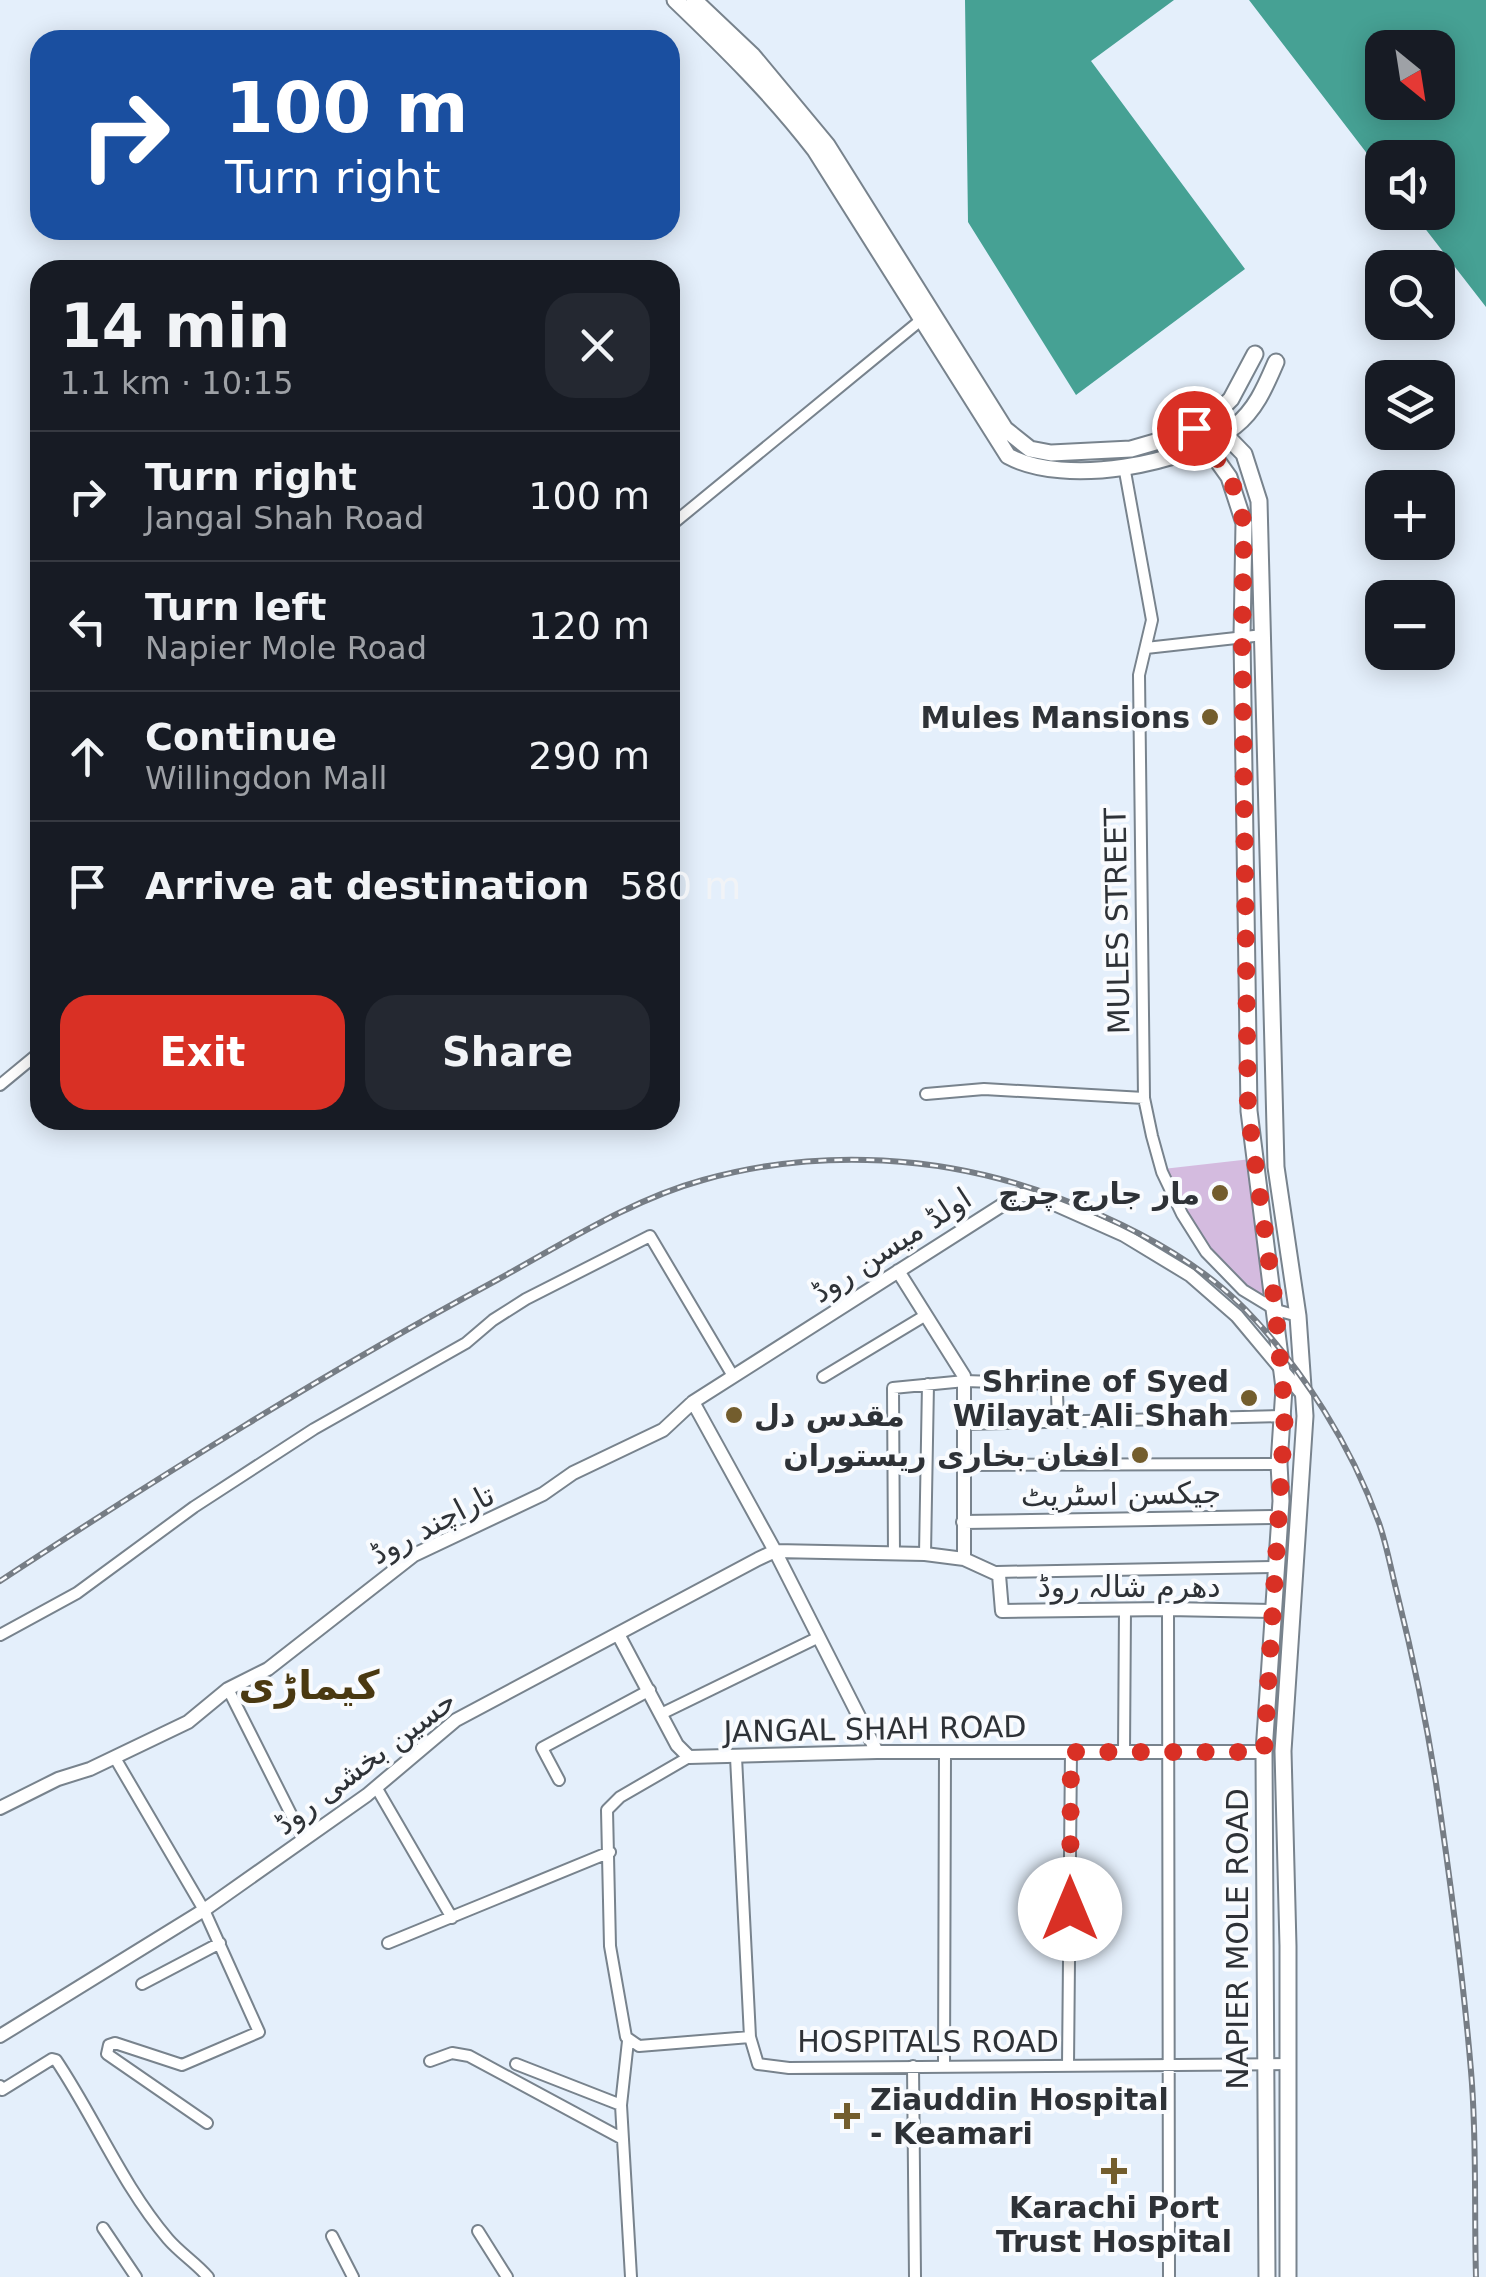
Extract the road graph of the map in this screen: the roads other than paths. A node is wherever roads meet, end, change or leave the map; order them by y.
1 (675, 0) edge
2 (694, 0) edge
3 (922, 320) junction
4 (1256, 354) dead end
5 (1276, 362) dead end
6 (1210, 418) junction
7 (1194, 428) junction
8 (1223, 434) junction
9 (1206, 445) junction
10 (1124, 466) junction
11 (680, 518) edge
12 (1263, 635) junction
13 (1242, 637) junction
14 (1146, 648) junction
15 (30, 1060) edge
16 (0, 1085) edge
17 (926, 1094) dead end
18 (1144, 1098) junction
19 (898, 1270) junction
20 (1275, 1307) junction
21 (926, 1315) junction
22 (1298, 1316) junction
23 (1280, 1366) junction
24 (733, 1376) junction
25 (822, 1377) dead end
26 (965, 1381) junction
27 (928, 1384) junction
28 (1303, 1395) junction
29 (694, 1402) junction
30 (1284, 1416) junction
31 (1058, 1421) junction
32 (964, 1424) junction
33 (1279, 1464) junction
34 (964, 1465) junction
35 (1279, 1517) junction
36 (963, 1522) junction
37 (775, 1551) junction
38 (894, 1554) junction
39 (925, 1554) junction
40 (964, 1559) junction
41 (1274, 1567) junction
42 (997, 1572) junction
43 (1168, 1608) junction
44 (1124, 1609) junction
45 (1272, 1611) junction
46 (618, 1634) junction
47 (0, 1635) edge
48 (819, 1636) junction
49 (228, 1689) junction
50 (650, 1690) junction
51 (663, 1713) junction
52 (877, 1752) junction
53 (945, 1752) junction
54 (1071, 1752) junction
55 (1124, 1752) junction
56 (1264, 1752) junction
57 (1169, 1753) junction
58 (689, 1756) junction
59 (736, 1757) junction
60 (115, 1758) junction
61 (560, 1780) dead end
62 (376, 1787) junction
63 (0, 1808) edge
64 (304, 1840) junction
65 (610, 1852) junction
66 (204, 1910) junction
67 (452, 1918) junction
68 (388, 1943) dead end
69 (220, 1944) junction
70 (142, 1984) dead end
71 (0, 2036) edge
72 (750, 2038) junction
73 (628, 2040) junction
74 (430, 2061) dead end
75 (516, 2064) dead end
76 (1264, 2064) junction
77 (1288, 2064) junction
78 (1169, 2065) junction
79 (912, 2066) junction
80 (944, 2066) junction
81 (1068, 2066) junction
82 (1, 2090) edge
83 (621, 2105) junction
84 (208, 2123) dead end
85 (623, 2139) junction
86 (104, 2228) dead end
87 (478, 2231) dead end
88 (332, 2236) dead end
89 (136, 2277) edge
90 (208, 2277) edge
91 (353, 2277) edge
92 (507, 2277) edge
93 (631, 2277) edge
94 (915, 2277) edge
95 (1169, 2277) edge
96 (1267, 2277) edge
97 (1288, 2277) edge

1 - 3 main road
2 - 7 main road
3 - 10 main road
3 - 11 street
4 - 6 main road
5 - 8 main road
6 - 7 main road
6 - 8 main road, NAPIER MOLE ROAD
7 - 9 main road, NAPIER MOLE ROAD
8 - 9 main road
8 - 12 main road, NAPIER MOLE ROAD
9 - 10 main road
9 - 13 main road, NAPIER MOLE ROAD
10 - 14 street, MULES STREET
12 - 13 street
12 - 22 main road, NAPIER MOLE ROAD
13 - 14 street
13 - 20 main road, NAPIER MOLE ROAD
14 - 18 street, MULES STREET
15 - 16 street
17 - 18 street
18 - 20 street, MULES STREET
19 - 21 street
19 - 23 street, اولڈ میسن روڈ
19 - 24 street, اولڈ میسن روڈ
20 - 22 street, MULES STREET
20 - 23 main road, NAPIER MOLE ROAD
21 - 25 street
21 - 26 street
22 - 28 main road, NAPIER MOLE ROAD
23 - 28 street, اولڈ میسن روڈ
23 - 30 main road, NAPIER MOLE ROAD
24 - 29 street, اولڈ میسن روڈ
24 - 47 street
26 - 27 street
26 - 31 street
26 - 32 street
27 - 38 street
27 - 39 street
28 - 77 main road, NAPIER MOLE ROAD
29 - 37 street
29 - 49 street, تاراچند روڈ
30 - 31 street
30 - 33 main road, NAPIER MOLE ROAD
31 - 32 street
32 - 34 street
33 - 34 street
33 - 35 main road, NAPIER MOLE ROAD
34 - 36 street
35 - 36 street, جیکسن اسٹریٹ
35 - 41 main road, NAPIER MOLE ROAD
36 - 40 street
37 - 38 street, دھرم شالہ روڈ
37 - 46 street, حسین بخشی روڈ
37 - 48 street
38 - 39 street, دھرم شالہ روڈ
39 - 40 street, دھرم شالہ روڈ
40 - 42 street, دھرم شالہ روڈ
41 - 42 street
41 - 45 main road, NAPIER MOLE ROAD
42 - 44 street, دھرم شالہ روڈ
43 - 44 street, دھرم شالہ روڈ
43 - 45 street, دھرم شالہ روڈ
43 - 57 street
44 - 55 street
45 - 56 main road, NAPIER MOLE ROAD
46 - 50 street, JANGAL SHAH ROAD
46 - 62 street, حسین بخشی روڈ
48 - 51 street
48 - 52 street
49 - 60 street, تاراچند روڈ
49 - 64 street
50 - 51 street, JANGAL SHAH ROAD
50 - 61 street
51 - 58 street, JANGAL SHAH ROAD
52 - 53 street, JANGAL SHAH ROAD
52 - 59 street, JANGAL SHAH ROAD
53 - 54 street, JANGAL SHAH ROAD
53 - 80 street
54 - 55 street, JANGAL SHAH ROAD
54 - 81 street
55 - 57 street, JANGAL SHAH ROAD
56 - 57 street, JANGAL SHAH ROAD
56 - 76 main road, NAPIER MOLE ROAD
57 - 78 street
58 - 59 street, JANGAL SHAH ROAD
58 - 65 street
59 - 72 street
60 - 63 street, تاراچند روڈ
60 - 66 street
62 - 64 street, حسین بخشی روڈ
62 - 67 street
64 - 66 street, حسین بخشی روڈ
65 - 67 street
65 - 73 street
66 - 69 street
66 - 71 street, حسین بخشی روڈ
67 - 68 street
69 - 70 street
69 - 84 street
72 - 73 street
72 - 79 street, HOSPITALS ROAD
73 - 83 street
74 - 85 street
75 - 83 street
76 - 77 street, HOSPITALS ROAD
76 - 78 street, HOSPITALS ROAD
76 - 96 main road, NAPIER MOLE ROAD
77 - 97 main road, NAPIER MOLE ROAD
78 - 81 street, HOSPITALS ROAD
78 - 95 street
79 - 80 street, HOSPITALS ROAD
79 - 94 street
80 - 81 street, HOSPITALS ROAD
82 - 90 street
83 - 85 street
85 - 93 street
86 - 89 street
87 - 92 street
88 - 91 street

